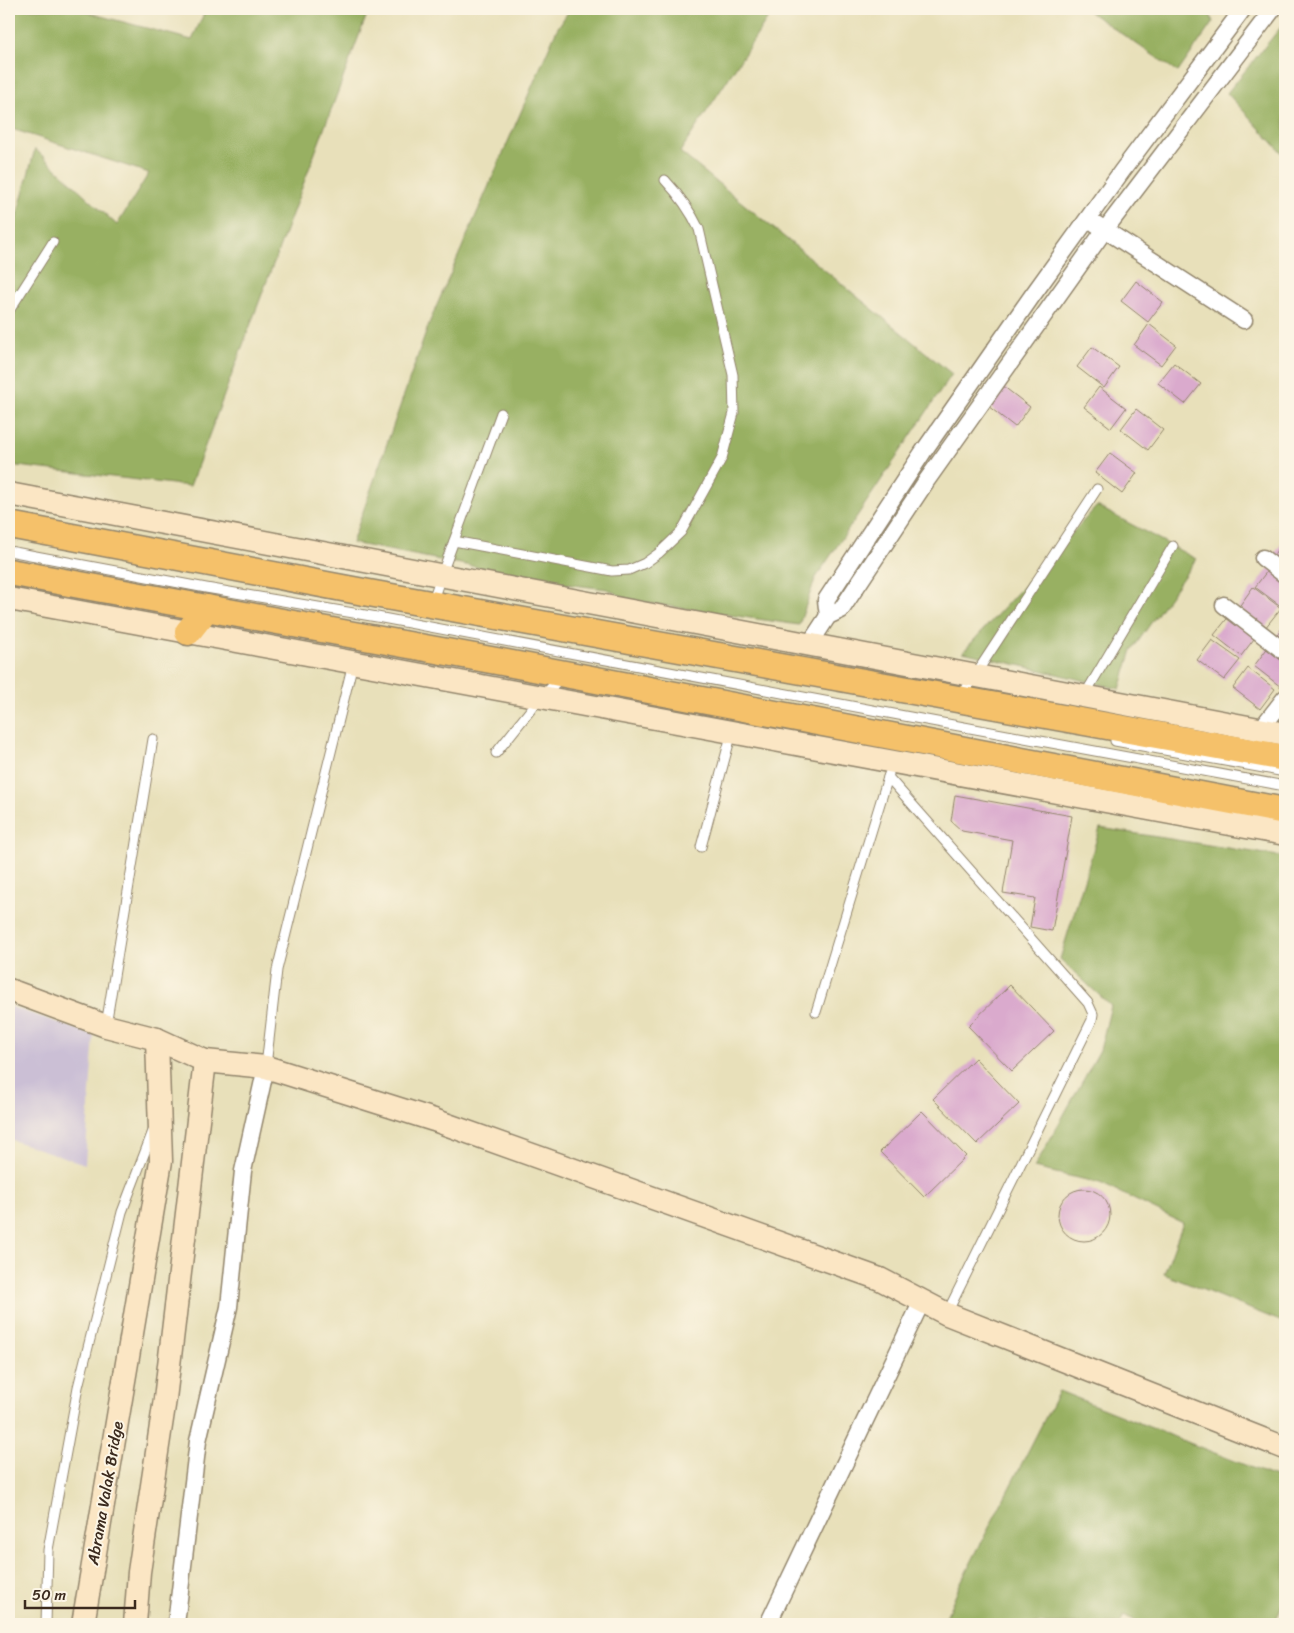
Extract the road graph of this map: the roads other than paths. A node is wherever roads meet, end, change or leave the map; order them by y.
1 (1243, 9) edge
2 (1273, 9) edge
3 (665, 180) dead end
4 (1088, 219) junction
5 (1104, 230) junction
6 (53, 242) dead end
7 (9, 311) edge
8 (1244, 320) dead end
9 (501, 413) dead end
10 (1097, 489) dead end
11 (9, 494) edge
12 (9, 525) edge
13 (454, 541) junction
14 (1173, 546) dead end
15 (9, 551) edge
16 (1263, 558) dead end
17 (9, 572) edge
18 (1285, 575) edge
19 (441, 576) junction
20 (9, 599) edge
21 (432, 604) junction
22 (1224, 605) dead end
23 (207, 608) junction
24 (828, 616) junction
25 (188, 632) junction
26 (809, 645) junction
27 (1285, 652) edge
28 (353, 663) junction
29 (564, 675) junction
30 (973, 676) junction
31 (540, 698) junction
32 (1285, 698) edge
33 (959, 700) junction
34 (1077, 708) junction
35 (732, 732) junction
36 (1102, 738) dead end
37 (153, 739) dead end
38 (1269, 739) edge
39 (496, 753) dead end
40 (894, 755) junction
41 (1285, 758) edge
42 (1285, 772) edge
43 (1285, 786) edge
44 (1285, 810) edge
45 (1285, 834) edge
46 (701, 848) dead end
47 (9, 990) edge
48 (816, 1012) dead end
49 (106, 1026) junction
50 (157, 1039) junction
51 (206, 1061) junction
52 (266, 1067) junction
53 (160, 1113) junction
54 (922, 1301) junction
55 (946, 1314) junction
56 (1285, 1448) edge
57 (46, 1624) edge
58 (83, 1624) edge
59 (136, 1624) edge
60 (176, 1624) edge
61 (768, 1624) edge

1 - 4 street
2 - 5 street
3 - 13 lane
4 - 5 street
4 - 24 street
5 - 8 street
5 - 24 street
6 - 7 lane
9 - 13 lane
10 - 30 lane
11 - 19 street
12 - 21 main road
13 - 19 lane
14 - 34 lane
15 - 43 lane
16 - 18 street
17 - 23 main road
19 - 21 lane
19 - 26 street
20 - 25 street
21 - 33 main road
22 - 27 street
23 - 25 main road
23 - 29 main road
24 - 26 street
25 - 28 street
26 - 30 street
28 - 31 street
28 - 52 lane
29 - 31 lane
29 - 40 main road
30 - 33 lane
30 - 34 street
31 - 35 street
31 - 39 lane
32 - 38 street
33 - 34 main road
34 - 38 main road
35 - 40 street
35 - 46 lane
36 - 42 lane
37 - 49 lane
38 - 41 main road
40 - 44 main road
40 - 45 street
40 - 48 lane
40 - 55 lane
47 - 49 street
49 - 50 street
50 - 51 street
50 - 53 street, Abrama Valak Bridge
51 - 52 street
51 - 59 street
52 - 54 street
52 - 60 street
53 - 57 lane
53 - 58 street, Abrama Valak Bridge
54 - 55 street
54 - 61 street
55 - 56 street

